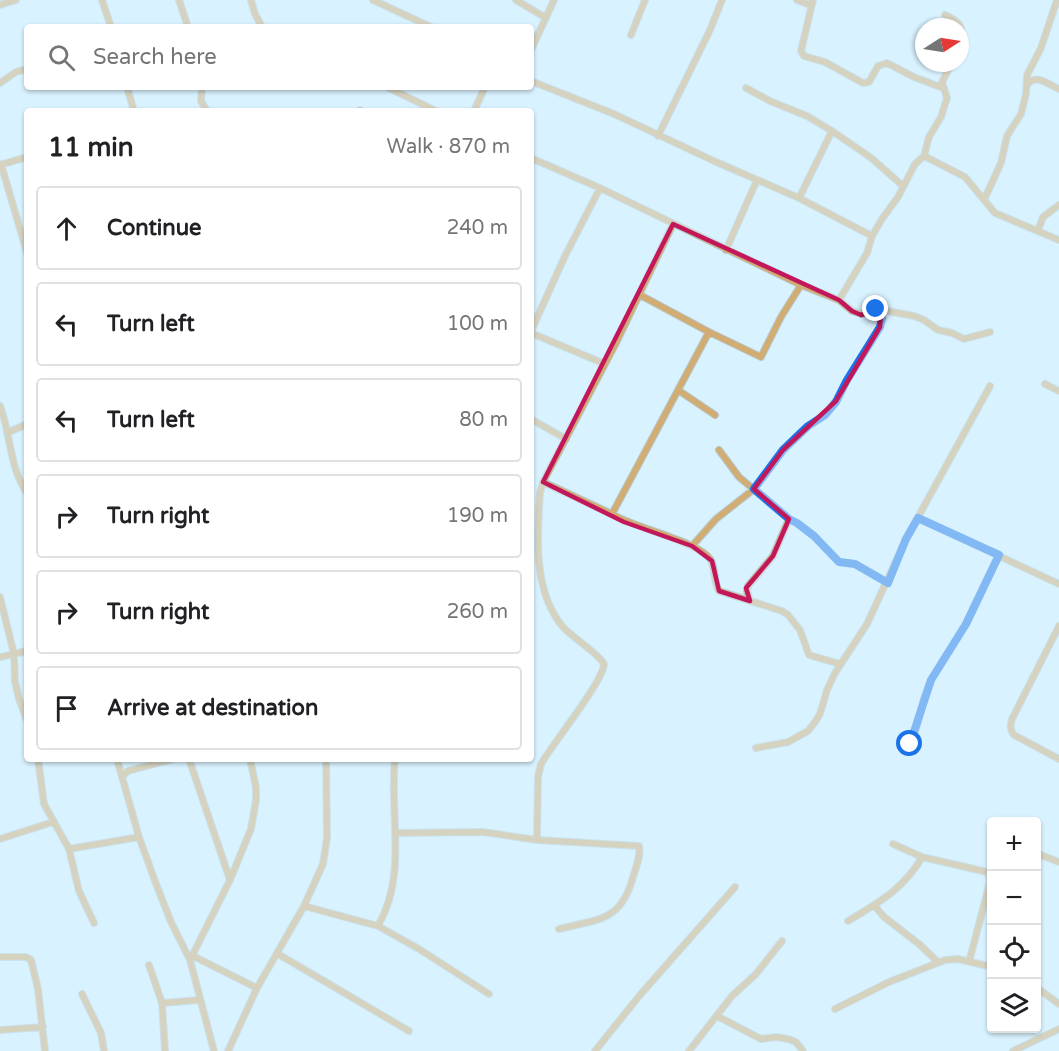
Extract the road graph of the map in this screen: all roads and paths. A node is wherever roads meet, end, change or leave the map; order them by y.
1 (16, 0) edge
2 (102, 0) edge
3 (179, 0) edge
4 (251, 0) edge
5 (373, 0) edge
6 (516, 0) edge
7 (554, 0) edge
8 (645, 0) edge
9 (722, 0) edge
10 (797, 0) edge
11 (1057, 0) edge
12 (812, 3) edge
13 (0, 4) edge
14 (945, 15) dead end
15 (546, 18) junction
16 (952, 18) edge
17 (110, 24) edge
18 (187, 24) edge
19 (261, 24) edge
20 (425, 24) edge
21 (631, 35) dead end
22 (534, 44) edge
23 (24, 70) edge
24 (947, 72) edge
25 (534, 82) edge
26 (0, 83) edge
27 (1027, 85) junction
28 (746, 88) dead end
29 (943, 88) junction
30 (128, 90) edge
31 (202, 90) edge
32 (393, 90) edge
33 (484, 90) edge
34 (1059, 90) edge
35 (133, 108) edge
36 (205, 108) edge
37 (430, 108) edge
38 (475, 108) edge
39 (832, 131) junction
40 (658, 136) junction
41 (924, 156) junction
42 (24, 158) edge
43 (534, 159) edge
44 (1, 165) edge
45 (756, 180) junction
46 (903, 186) junction
47 (600, 188) junction
48 (800, 198) junction
49 (984, 200) junction
50 (1059, 205) edge
51 (673, 224) junction
52 (1038, 230) junction
53 (872, 236) junction
54 (1059, 240) edge
55 (24, 243) edge
56 (726, 250) junction
57 (801, 285) junction
58 (640, 295) junction
59 (839, 300) junction
60 (879, 309) junction
61 (534, 325) edge
62 (709, 332) junction
63 (990, 332) dead end
64 (534, 333) edge
65 (605, 364) junction
66 (1045, 384) dead end
67 (990, 387) dead end
68 (678, 390) junction
69 (1059, 391) edge
70 (0, 406) edge
71 (715, 415) dead end
72 (534, 421) edge
73 (24, 425) edge
74 (9, 432) junction
75 (566, 440) junction
76 (719, 450) dead end
77 (543, 482) junction
78 (24, 488) edge
79 (754, 489) junction
80 (612, 514) junction
81 (918, 518) junction
82 (789, 519) junction
83 (692, 546) junction
84 (999, 555) junction
85 (888, 583) junction
86 (1059, 584) edge
87 (0, 597) edge
88 (750, 601) junction
89 (1059, 626) edge
90 (24, 652) edge
91 (14, 654) junction
92 (0, 657) edge
93 (840, 664) junction
94 (24, 712) edge
95 (756, 748) dead end
96 (906, 752) dead end
97 (1059, 759) edge
98 (38, 762) edge
99 (118, 762) edge
100 (162, 762) edge
101 (190, 762) edge
102 (251, 762) edge
103 (326, 762) edge
104 (395, 762) edge
105 (123, 776) junction
106 (53, 822) junction
107 (396, 833) junction
108 (140, 837) junction
109 (0, 839) edge
110 (537, 840) junction
111 (893, 844) dead end
112 (69, 849) junction
113 (1041, 855) edge
114 (922, 857) junction
115 (1059, 862) edge
116 (230, 880) junction
117 (735, 887) dead end
118 (874, 905) junction
119 (304, 906) junction
120 (848, 921) dead end
121 (94, 923) dead end
122 (378, 926) junction
123 (559, 928) dead end
124 (782, 941) dead end
125 (278, 954) junction
126 (0, 957) edge
127 (191, 958) junction
128 (938, 962) junction
129 (969, 962) junction
130 (149, 965) dead end
131 (987, 966) edge
132 (257, 988) junction
133 (1041, 991) edge
134 (82, 994) dead end
135 (489, 994) dead end
136 (199, 1000) junction
137 (162, 1003) junction
138 (1059, 1004) edge
139 (835, 1009) dead end
140 (717, 1016) junction
141 (43, 1027) junction
142 (1059, 1029) edge
143 (0, 1030) edge
144 (410, 1031) dead end
145 (45, 1051) edge
146 (104, 1051) edge
147 (165, 1051) edge
148 (214, 1051) edge
149 (228, 1051) edge
150 (595, 1051) edge
151 (689, 1051) edge
152 (803, 1051) edge
153 (1013, 1051) edge

1 - 13 street
2 - 17 street
3 - 18 street
4 - 19 street
5 - 20 street
6 - 15 street
7 - 15 street
8 - 21 street
9 - 40 street
10 - 12 street
11 - 27 street
12 - 29 street
14 - 16 street
15 - 22 street
23 - 26 street
24 - 29 street
25 - 40 street
27 - 34 street
27 - 49 street
28 - 39 street
29 - 41 street
30 - 35 street
31 - 36 street
32 - 37 street
33 - 38 street
39 - 46 street
39 - 48 street
40 - 45 street
41 - 46 street
41 - 49 street
42 - 44 street
43 - 47 street
44 - 55 street
45 - 48 street
45 - 56 street
46 - 53 street
47 - 51 street
47 - 61 street
48 - 53 street
49 - 52 street
50 - 52 street
51 - 56 street
51 - 58 street
52 - 54 street
53 - 59 street
56 - 57 street
57 - 59 street
57 - 62 street
58 - 62 street
58 - 65 street
59 - 60 street
60 - 63 street
60 - 79 street
62 - 68 street
64 - 65 street
65 - 75 street
66 - 69 street
67 - 81 street
68 - 71 street
68 - 80 street
70 - 74 street
72 - 75 street
73 - 74 street
74 - 78 street
75 - 77 street
76 - 79 street
77 - 80 street
77 - 110 street
79 - 82 street
79 - 83 street
80 - 83 street
81 - 84 street
81 - 85 street
82 - 85 street
82 - 88 street
83 - 88 street
84 - 86 street
84 - 96 street
85 - 93 street
87 - 91 street
88 - 93 street
89 - 97 street
90 - 91 street
91 - 92 street
91 - 94 street
93 - 95 street
98 - 106 street
99 - 105 street
100 - 105 street
101 - 116 street
102 - 116 street
103 - 119 street
104 - 107 street
105 - 108 street
106 - 109 street
106 - 112 street
107 - 110 street
107 - 122 street
108 - 112 street
108 - 127 street
110 - 123 street
111 - 114 street
112 - 121 street
113 - 115 street
114 - 118 street
114 - 129 street
116 - 127 street
117 - 150 street
118 - 120 street
118 - 128 street
119 - 122 street
119 - 125 street
122 - 135 street
124 - 140 street
125 - 132 street
125 - 144 street
126 - 141 street
127 - 132 street
127 - 136 street
128 - 129 street
128 - 139 street
129 - 131 street
130 - 137 street
132 - 149 street
133 - 138 street
134 - 146 street
136 - 137 street
136 - 148 street
137 - 147 street
140 - 151 street
140 - 152 street
141 - 143 street
141 - 145 street
142 - 153 street

